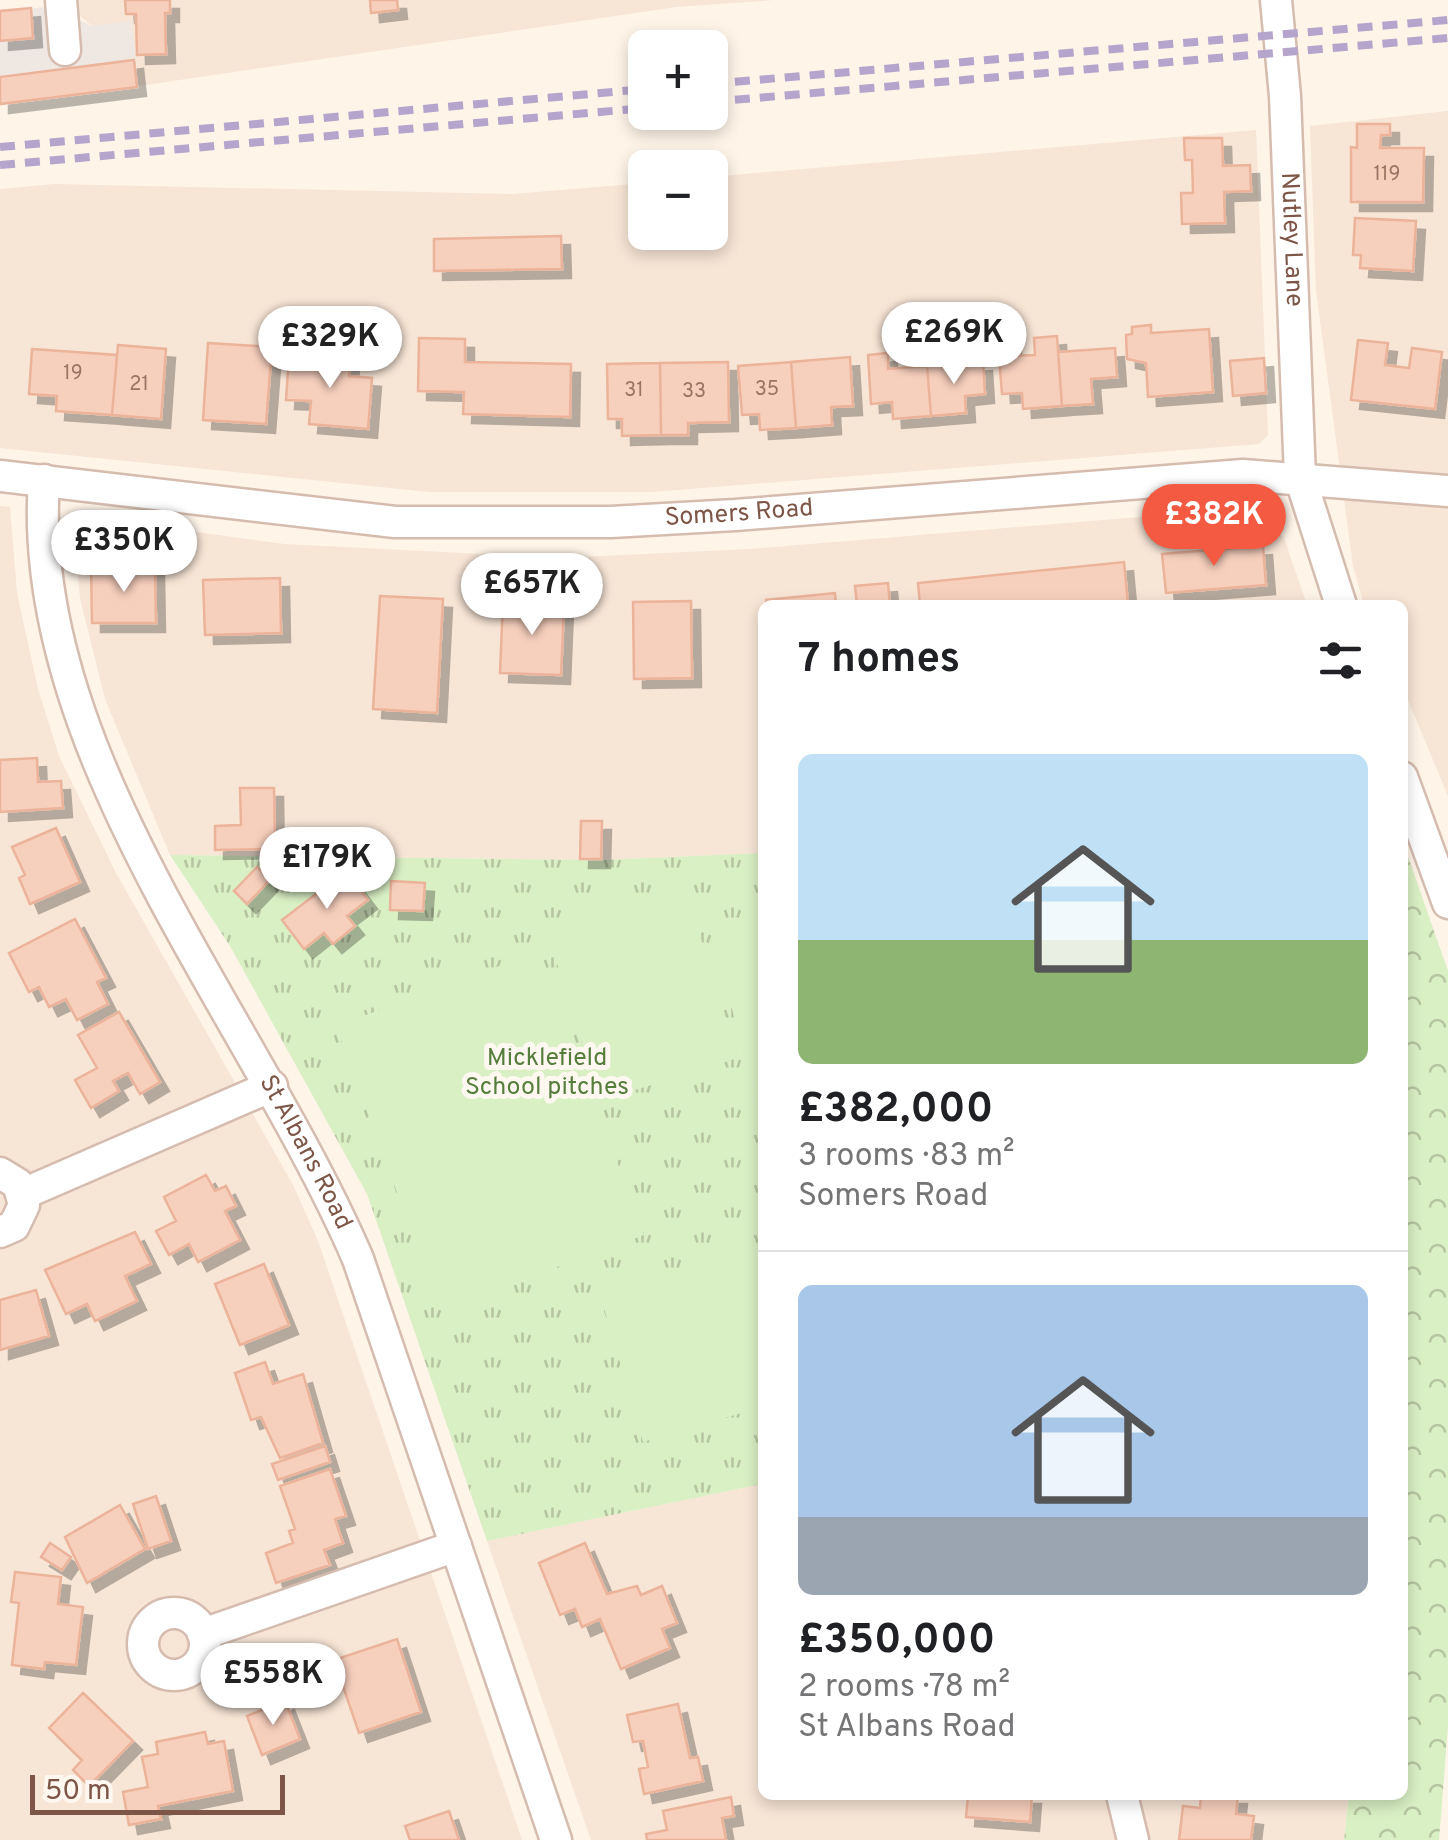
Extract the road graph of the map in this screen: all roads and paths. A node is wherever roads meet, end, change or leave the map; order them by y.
1 (62, 0) edge
2 (1276, 0) edge
3 (65, 50) dead end
4 (0, 476) edge
5 (1300, 477) junction
6 (44, 480) junction
7 (1448, 491) edge
8 (1338, 600) edge
9 (1408, 793) edge
10 (1448, 903) edge
11 (272, 1086) junction
12 (0, 1173) edge
13 (22, 1194) junction
14 (0, 1232) edge
15 (456, 1546) junction
16 (204, 1634) dead end
17 (1123, 1800) edge
18 (556, 1840) edge
19 (1134, 1840) edge

1 - 3 street
2 - 5 street, Nutley Lane
4 - 6 street, Somers Road
5 - 6 street, Somers Road
5 - 7 street, Somers Road
5 - 8 street, Nutley Lane
6 - 11 street, St Albans Road
9 - 10 street
11 - 13 street
11 - 15 street, St Albans Road
12 - 13 street
13 - 14 street
15 - 16 street
15 - 18 street, St Albans Road
17 - 19 street

